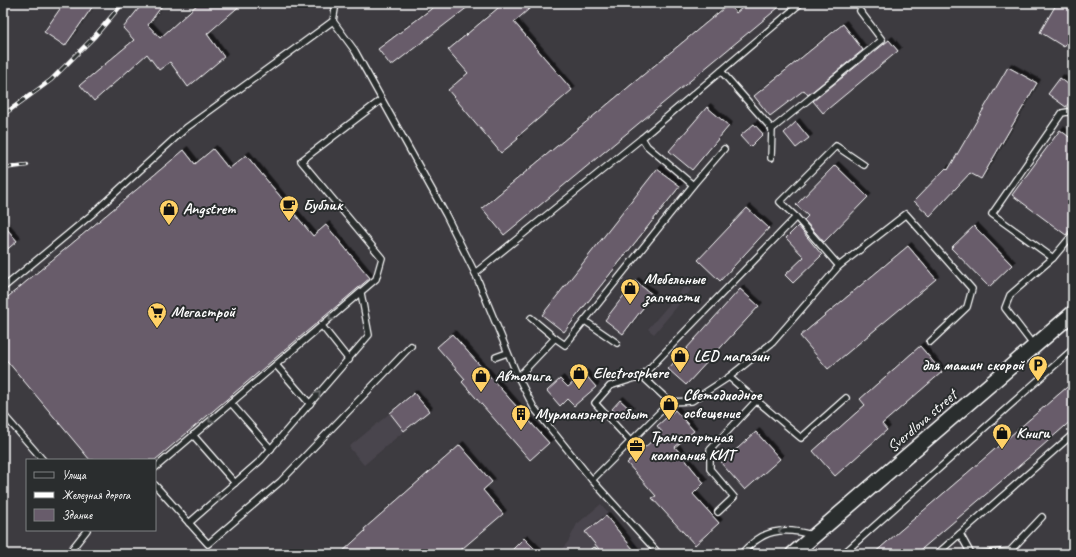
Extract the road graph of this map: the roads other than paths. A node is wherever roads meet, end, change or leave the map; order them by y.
1 (336, 3) edge
2 (800, 3) edge
3 (860, 11) dead end
4 (333, 21) junction
5 (721, 71) junction
6 (381, 100) junction
7 (1073, 111) edge
8 (772, 129) junction
9 (642, 138) junction
10 (724, 149) dead end
11 (771, 158) dead end
12 (864, 165) dead end
13 (693, 185) junction
14 (796, 217) junction
15 (1073, 234) edge
16 (1052, 258) junction
17 (839, 266) junction
18 (475, 273) junction
19 (3, 288) edge
20 (361, 293) junction
21 (1073, 313) edge
22 (531, 318) dead end
23 (585, 320) junction
24 (322, 326) junction
25 (555, 338) junction
26 (930, 342) dead end
27 (617, 343) dead end
28 (411, 346) dead end
29 (1034, 346) junction
30 (1073, 349) edge
31 (507, 353) junction
32 (496, 357) dead end
33 (348, 360) junction
34 (276, 365) junction
35 (642, 376) junction
36 (518, 377) junction
37 (729, 377) junction
38 (846, 398) dead end
39 (757, 400) junction
40 (670, 402) junction
41 (231, 403) junction
42 (310, 404) junction
43 (3, 414) edge
44 (1073, 434) edge
45 (193, 435) junction
46 (631, 442) junction
47 (271, 449) junction
48 (42, 459) edge
49 (156, 467) edge
50 (592, 480) junction
51 (235, 483) junction
52 (156, 486) edge
53 (718, 512) dead end
54 (1042, 517) dead end
55 (189, 523) junction
56 (86, 531) edge
57 (960, 534) junction
58 (814, 536) junction
59 (68, 554) edge
60 (591, 554) edge
61 (596, 554) edge
62 (659, 554) edge
63 (741, 554) edge
64 (792, 554) edge
65 (843, 554) edge
66 (937, 554) edge
67 (971, 554) edge
68 (979, 554) edge

1 - 4 lane
2 - 5 lane
3 - 8 lane
4 - 6 lane
4 - 19 lane
5 - 8 lane
5 - 9 lane
6 - 18 lane
6 - 20 lane
7 - 16 lane
8 - 11 lane
9 - 13 lane
9 - 18 lane
10 - 13 lane
12 - 14 lane
13 - 23 lane
14 - 17 lane
14 - 35 lane
15 - 16 lane
16 - 29 lane
17 - 26 lane
17 - 37 lane
18 - 31 lane
20 -> 24 lane
20 - 33 lane
21 - 29 street, Sverdlova street
22 - 25 lane
23 - 25 lane
23 - 27 lane
24 - 33 lane
24 - 34 lane
25 - 36 lane
28 - 55 lane
29 - 58 street, Sverdlova street
30 - 65 lane
31 - 32 lane
31 - 36 lane
42 -> 33 lane
34 - 41 lane
34 - 42 lane
35 - 40 lane
35 - 46 lane
36 - 50 lane
37 - 39 lane
37 - 40 lane
38 - 39 lane
39 - 53 lane
40 - 46 lane
41 -> 45 lane
41 - 47 lane
42 - 47 lane
43 - 48 lane
44 - 57 lane
45 - 49 lane
45 - 51 lane
46 - 50 lane
47 - 51 lane
50 - 62 lane
55 -> 51 lane
52 - 55 lane
54 - 68 lane
56 - 59 lane
57 - 66 lane
57 - 67 lane
58 -> 63 lane
58 - 64 street, Sverdlova street
60 - 61 lane

